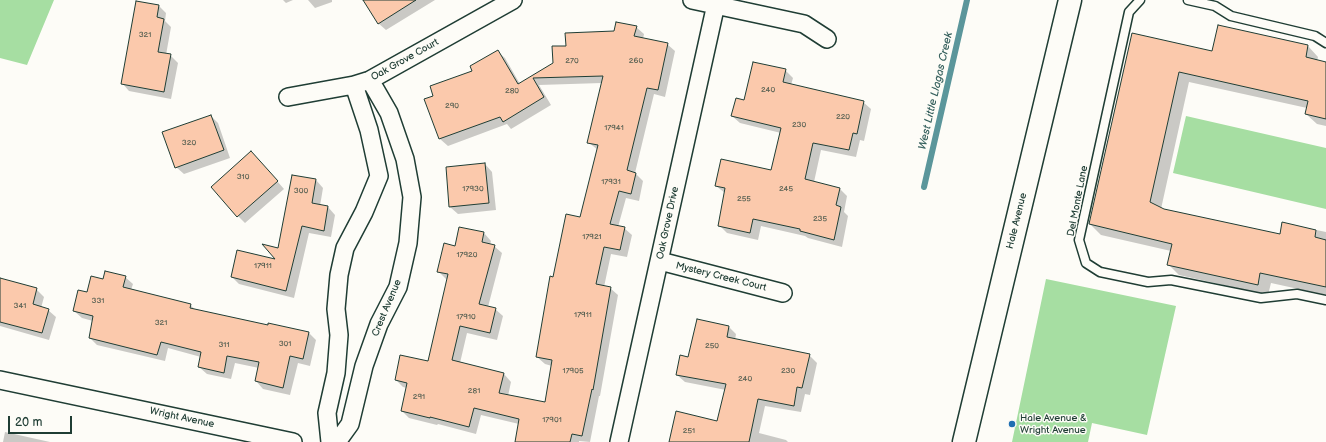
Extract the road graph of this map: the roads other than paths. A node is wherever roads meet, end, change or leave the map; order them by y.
1 (513, 0) edge
2 (692, 0) edge
3 (1070, 0) edge
4 (1140, 0) edge
5 (1188, 0) edge
6 (716, 4) junction
7 (826, 39) dead end
8 (1326, 43) edge
9 (362, 83) junction
10 (288, 98) dead end
11 (660, 261) junction
12 (783, 293) dead end
13 (1326, 300) edge
14 (0, 380) edge
15 (293, 442) edge
16 (330, 442) edge
17 (336, 442) edge
18 (619, 442) edge
19 (964, 442) edge

1 - 9 street, Oak Grove Court
2 - 6 street
3 - 19 main road, Hale Avenue
4 - 13 lane, Del Monte Lane
5 - 8 lane
6 - 7 street
6 - 11 street, Oak Grove Drive
9 - 10 street, Oak Grove Court
9 - 16 street
9 - 17 street, Crest Avenue
11 - 12 street, Mystery Creek Court
11 - 18 street, Oak Grove Drive
14 - 15 street, Wright Avenue

